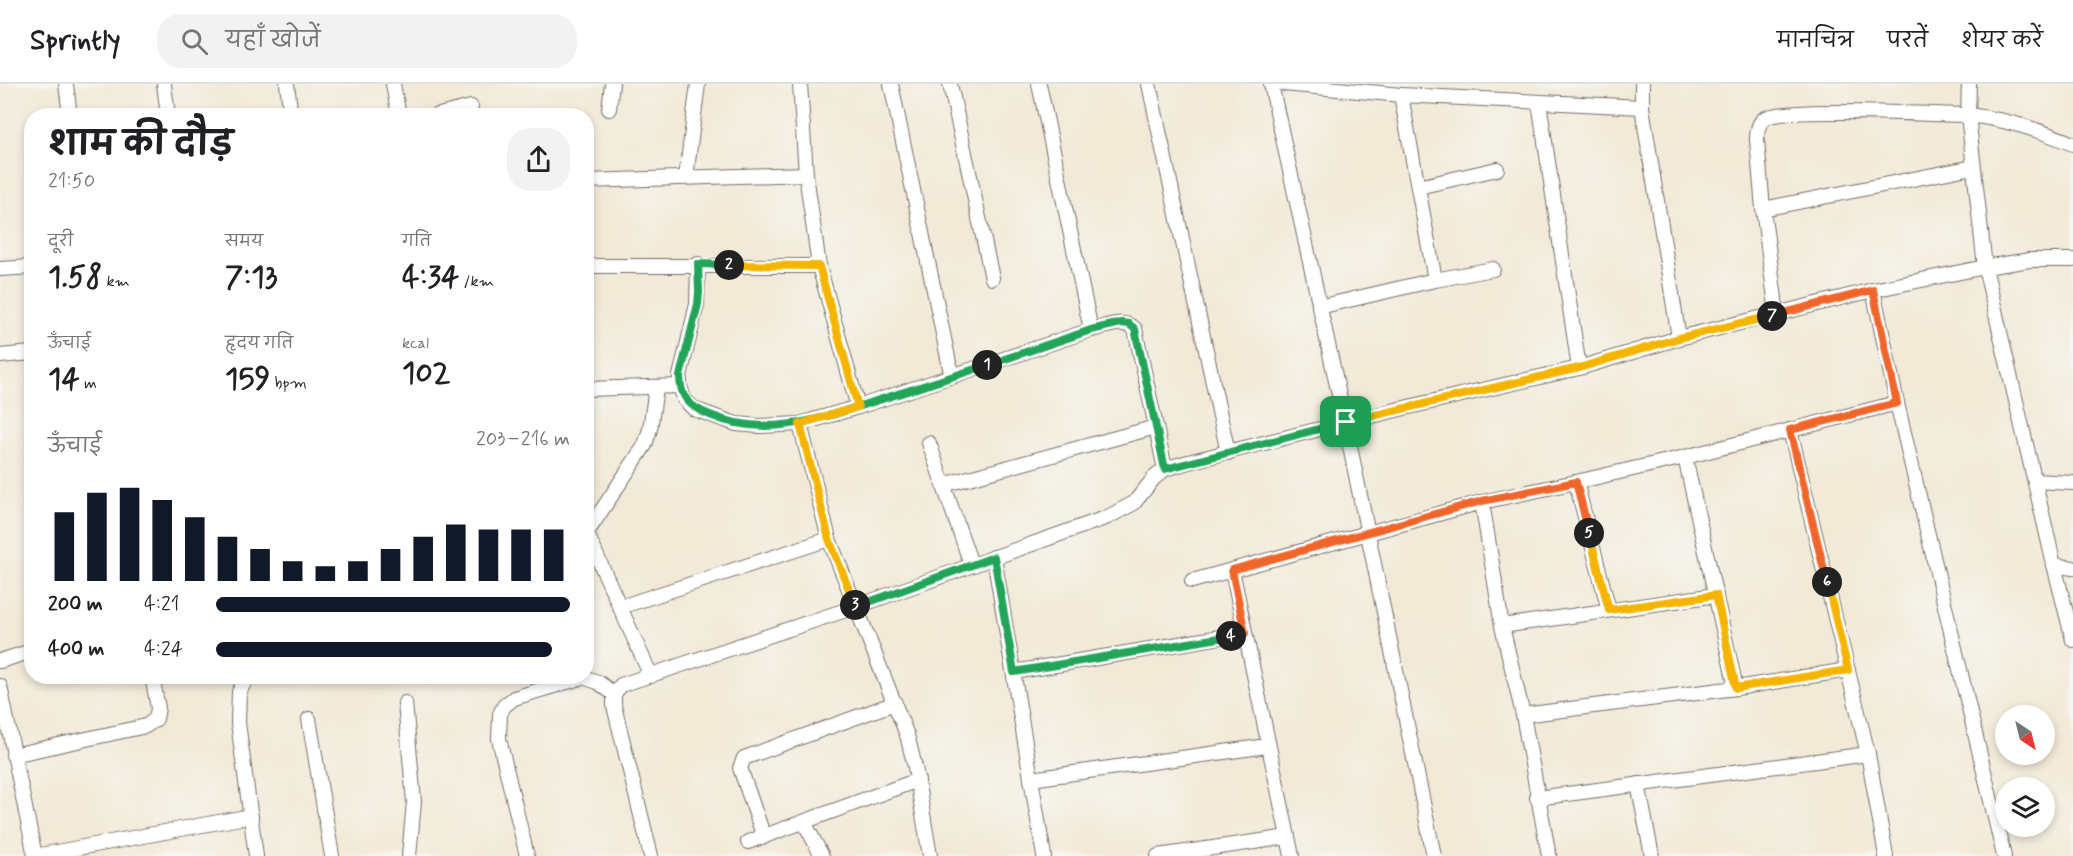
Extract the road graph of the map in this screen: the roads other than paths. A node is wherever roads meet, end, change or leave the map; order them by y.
1 (66, 84) edge
2 (164, 84) edge
3 (287, 84) edge
4 (393, 84) edge
5 (612, 84) edge
6 (698, 84) edge
7 (800, 84) edge
8 (891, 84) edge
9 (950, 84) edge
10 (1039, 84) edge
11 (1149, 84) edge
12 (1271, 84) edge
13 (1284, 84) edge
14 (1642, 84) edge
15 (1969, 84) edge
16 (1401, 95) junction
17 (1539, 102) junction
18 (471, 107) dead end
19 (1642, 107) junction
20 (69, 108) edge
21 (167, 108) edge
22 (290, 108) edge
23 (398, 108) edge
24 (467, 108) edge
25 (609, 109) dead end
26 (1968, 115) junction
27 (2073, 144) edge
28 (1973, 167) junction
29 (1497, 169) dead end
30 (806, 174) junction
31 (686, 177) junction
32 (594, 181) edge
33 (1418, 187) junction
34 (1763, 209) junction
35 (2073, 260) edge
36 (698, 264) junction
37 (594, 266) edge
38 (819, 266) junction
39 (1985, 267) junction
40 (24, 268) edge
41 (0, 269) edge
42 (1493, 270) dead end
43 (992, 278) dead end
44 (1435, 280) junction
45 (1873, 290) junction
46 (1319, 307) junction
47 (1777, 314) junction
48 (1091, 330) junction
49 (1679, 338) junction
50 (24, 354) edge
51 (0, 356) edge
52 (1579, 368) junction
53 (952, 377) junction
54 (680, 386) junction
55 (656, 388) junction
56 (594, 389) edge
57 (1897, 403) junction
58 (858, 407) junction
59 (1346, 422) junction
60 (800, 424) junction
61 (1156, 427) junction
62 (1790, 430) junction
63 (929, 443) dead end
64 (1228, 453) junction
65 (1685, 457) junction
66 (1165, 469) junction
67 (2035, 480) junction
68 (1576, 482) junction
69 (2073, 483) edge
70 (943, 486) junction
71 (1482, 501) junction
72 (594, 522) edge
73 (1369, 534) junction
74 (829, 539) junction
75 (594, 549) edge
76 (994, 557) junction
77 (971, 564) junction
78 (2054, 565) junction
79 (2073, 568) edge
80 (1232, 570) junction
81 (1192, 581) dead end
82 (1716, 595) junction
83 (620, 607) junction
84 (855, 607) junction
85 (1609, 610) junction
86 (1502, 626) junction
87 (1245, 633) junction
88 (2073, 640) edge
89 (24, 654) edge
90 (0, 661) edge
91 (1848, 670) junction
92 (1014, 672) junction
93 (651, 676) junction
94 (594, 681) edge
95 (154, 684) edge
96 (244, 684) edge
97 (560, 684) edge
98 (0, 686) edge
99 (1736, 688) junction
100 (614, 694) junction
101 (405, 703) dead end
102 (895, 703) junction
103 (1523, 715) junction
104 (309, 719) dead end
105 (1267, 746) junction
106 (1868, 754) junction
107 (14, 755) junction
108 (1031, 779) junction
109 (918, 780) junction
110 (1638, 784) junction
111 (1537, 798) junction
112 (251, 816) junction
113 (804, 822) junction
114 (764, 837) junction
115 (1288, 837) junction
116 (748, 842) dead end
117 (100, 851) edge
118 (35, 856) edge
119 (256, 856) edge
120 (332, 856) edge
121 (409, 856) edge
122 (527, 856) edge
123 (651, 856) edge
124 (822, 856) edge
125 (930, 856) edge
126 (1044, 856) edge
127 (1158, 856) edge
128 (1292, 856) edge
129 (1434, 856) edge
130 (1549, 856) edge
131 (1652, 856) edge
132 (1886, 856) edge
133 (2004, 856) edge

1 - 20 street
2 - 21 street
3 - 22 street
4 - 23 street
5 - 25 street
6 - 31 street
7 - 30 street
8 - 53 street
9 - 43 street
10 - 48 street
11 - 64 street
12 - 46 street
13 - 16 street
14 - 19 street
15 - 26 street
16 - 17 street
16 - 33 street
17 - 19 street
17 - 52 street
18 - 24 street
19 - 49 street
26 - 27 street
26 - 28 street
26 - 34 street
28 - 34 street
28 - 39 street
29 - 33 street
30 - 31 street
30 - 38 street
31 - 32 street
33 - 44 street
34 - 47 street
35 - 39 street
36 - 37 street
36 - 38 street
36 - 54 street
38 - 58 street
39 - 45 street
39 - 67 street
40 - 41 street
42 - 44 street
44 - 46 street
45 - 47 street
45 - 57 street
46 - 59 street
47 - 49 street
48 - 53 street
48 - 61 street
49 - 52 street
50 - 51 street
52 - 59 street
53 - 58 street
54 - 55 street
54 - 60 street
55 - 56 street
55 - 72 street
57 - 62 street
57 - 133 street
58 - 60 street
59 - 64 street
59 - 73 street
60 - 74 street
61 - 66 street
61 - 70 street
62 - 65 street
62 - 91 street
63 - 70 street
64 - 66 street
65 - 68 street
65 - 82 street
66 - 76 street
67 - 69 street
67 - 78 street
68 - 71 street
68 - 85 street
70 - 77 street
71 - 73 street
71 - 86 street
73 - 80 street
73 - 129 street
74 - 83 street
74 - 84 street
75 - 83 street
76 - 77 street
76 - 92 street
77 - 84 street
78 - 79 street
78 - 88 street
80 - 81 street
80 - 87 street
82 - 85 street
82 - 99 street
83 - 93 street
84 - 93 street
84 - 102 street
85 - 86 street
86 - 103 street
87 - 92 street
87 - 105 street
89 - 90 street
91 - 99 street
91 - 106 street
92 - 108 street
93 - 100 street
94 - 100 street
95 - 107 street
96 - 112 street
97 - 122 street
98 - 107 street
99 - 103 street
100 - 123 street
101 - 121 street
102 - 109 street
102 - 114 street
103 - 111 street
104 - 120 street
105 - 108 street
105 - 115 street
106 - 110 street
106 - 132 street
107 - 118 street
108 - 126 street
109 - 113 street
109 - 125 street
110 - 111 street
110 - 131 street
111 - 130 street
112 - 117 street
112 - 119 street
113 - 114 street
113 - 124 street
114 - 116 street
115 - 127 street
115 - 128 street
117 - 118 street

